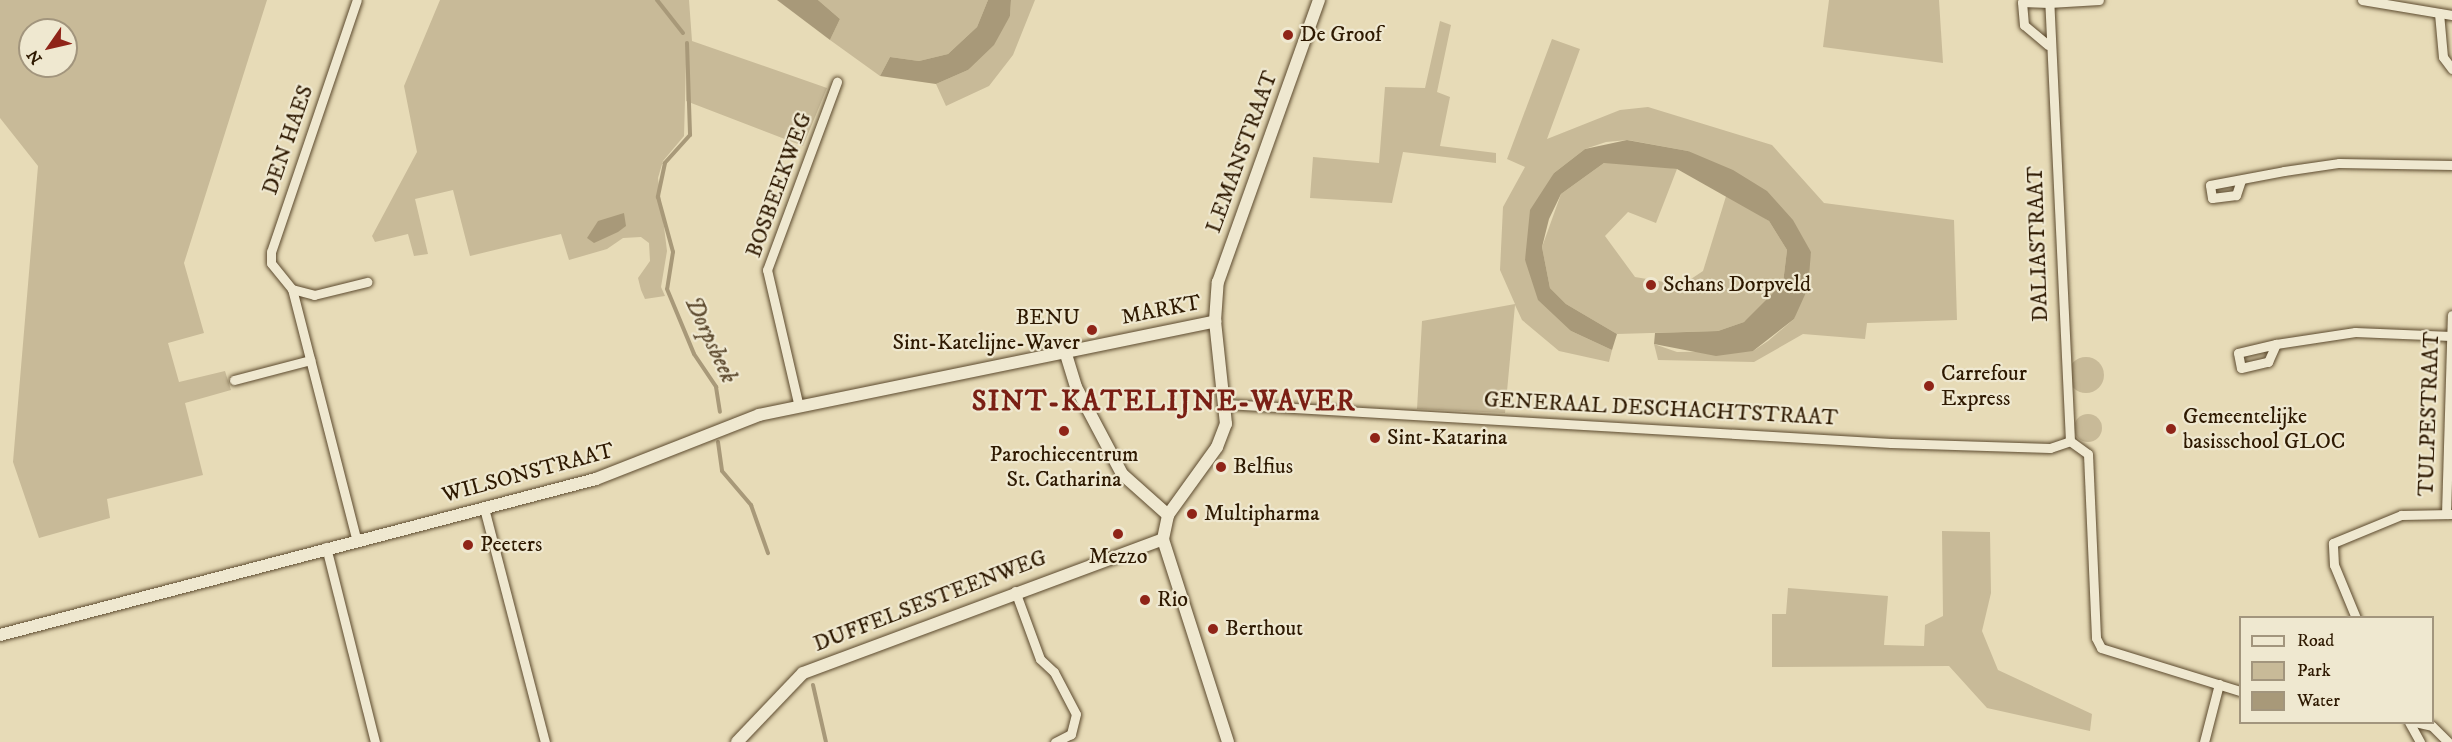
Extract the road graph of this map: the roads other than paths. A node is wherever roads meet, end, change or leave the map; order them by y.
1 (357, 0) edge
2 (1319, 0) edge
3 (2099, 0) edge
4 (2362, 0) edge
5 (2049, 3) junction
6 (2439, 13) junction
7 (2452, 15) edge
8 (2048, 45) junction
9 (2452, 69) edge
10 (837, 82) dead end
11 (2452, 165) edge
12 (2241, 180) dead end
13 (367, 282) dead end
14 (292, 289) junction
15 (2452, 315) edge
16 (1215, 321) junction
17 (2451, 336) edge
18 (2276, 344) dead end
19 (1065, 351) junction
20 (310, 360) junction
21 (234, 380) dead end
22 (1226, 404) junction
23 (799, 407) junction
24 (2070, 441) junction
25 (484, 508) junction
26 (2449, 514) edge
27 (1168, 515) junction
28 (356, 538) junction
29 (1163, 539) junction
30 (326, 547) junction
31 (1015, 591) junction
32 (2355, 616) edge
33 (0, 635) edge
34 (2219, 684) junction
35 (2239, 690) edge
36 (2410, 724) edge
37 (2421, 724) edge
38 (375, 742) edge
39 (545, 742) edge
40 (737, 742) edge
41 (1055, 742) edge
42 (1228, 742) edge
43 (2204, 742) edge
44 (2420, 742) edge
45 (2448, 742) edge

1 - 14 street, DEN HAES
2 - 16 street, LEMANSTRAAT
3 - 5 street
4 - 6 street
5 - 8 street, DALIASTRAAT
5 - 8 street
6 - 7 street
6 - 9 street
8 - 24 street, DALIASTRAAT
10 - 23 street, BOSBEEKWEG
11 - 12 street
13 - 14 street
14 - 20 street, DEN HAES
15 - 17 street, TULPESTRAAT
16 - 19 street, MARKT
16 - 22 street, MARKT
17 - 18 street
17 - 26 street, TULPESTRAAT
19 - 23 street, WILSONSTRAAT
19 - 27 street
20 - 21 street
20 - 28 street, DEN HAES
22 - 24 street, GENERAAL DESCHACHTSTRAAT
22 - 27 street, MARKT
23 - 25 street, WILSONSTRAAT
24 - 34 street
25 - 28 street, WILSONSTRAAT
25 - 39 street
26 - 32 street
27 - 29 street
28 - 30 street, WILSONSTRAAT
29 - 31 street, DUFFELSESTEENWEG
29 - 42 street
30 - 33 street, WILSONSTRAAT
30 - 38 street
31 - 40 street, DUFFELSESTEENWEG
31 - 41 street
34 - 35 street
34 - 43 street
36 - 44 street
37 - 45 street

